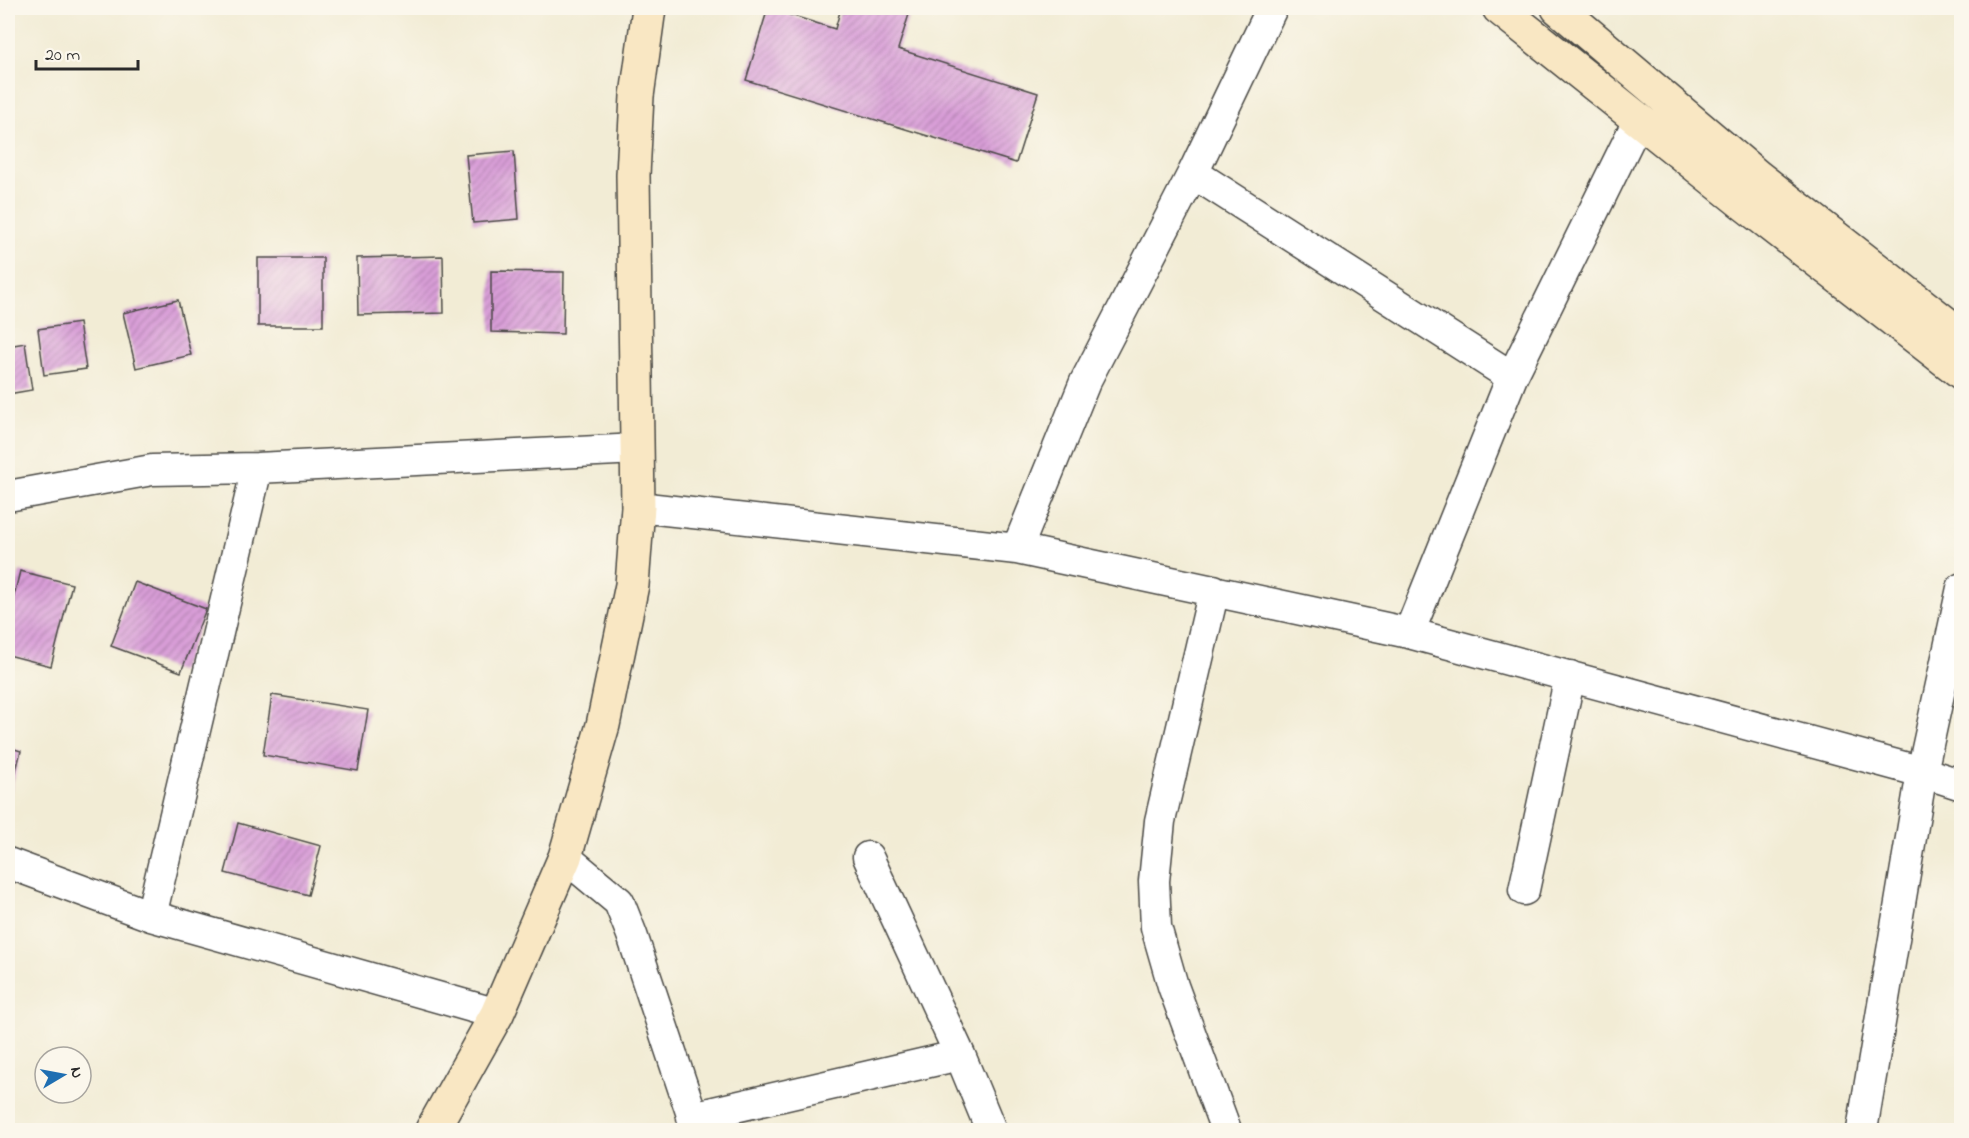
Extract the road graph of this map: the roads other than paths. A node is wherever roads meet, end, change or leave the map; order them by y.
1 (649, 8) edge
2 (1272, 8) edge
3 (1499, 8) edge
4 (1558, 8) edge
5 (1639, 119) junction
6 (1193, 173) junction
7 (1750, 190) junction
8 (1958, 352) edge
9 (1512, 377) junction
10 (638, 449) junction
11 (257, 468) junction
12 (8, 496) edge
13 (639, 507) junction
14 (1017, 549) junction
15 (1962, 588) edge
16 (1214, 590) junction
17 (1409, 633) junction
18 (1570, 676) junction
19 (1922, 772) junction
20 (1962, 785) edge
21 (565, 857) junction
22 (868, 857) dead end
23 (8, 863) edge
24 (1524, 890) dead end
25 (151, 916) junction
26 (497, 1014) junction
27 (960, 1055) junction
28 (695, 1124) edge
29 (432, 1131) edge
30 (991, 1131) edge
31 (1226, 1131) edge
32 (1862, 1131) edge

1 - 10 street
2 - 6 street
3 - 5 street
4 - 7 street
5 - 7 street
5 - 9 street
6 - 9 street
6 - 14 street
7 - 8 street
9 - 17 street
10 - 11 street
10 - 13 street
11 - 12 street
11 - 25 street
13 - 14 street
13 - 21 street
14 - 16 street
15 - 19 street
16 - 17 street
16 - 31 street
17 - 18 street
18 - 19 street
18 - 24 street
19 - 20 street
19 - 32 street
21 - 26 street
21 - 28 street
22 - 27 street
23 - 25 street
25 - 26 street
26 - 29 street
27 - 28 street
27 - 30 street

